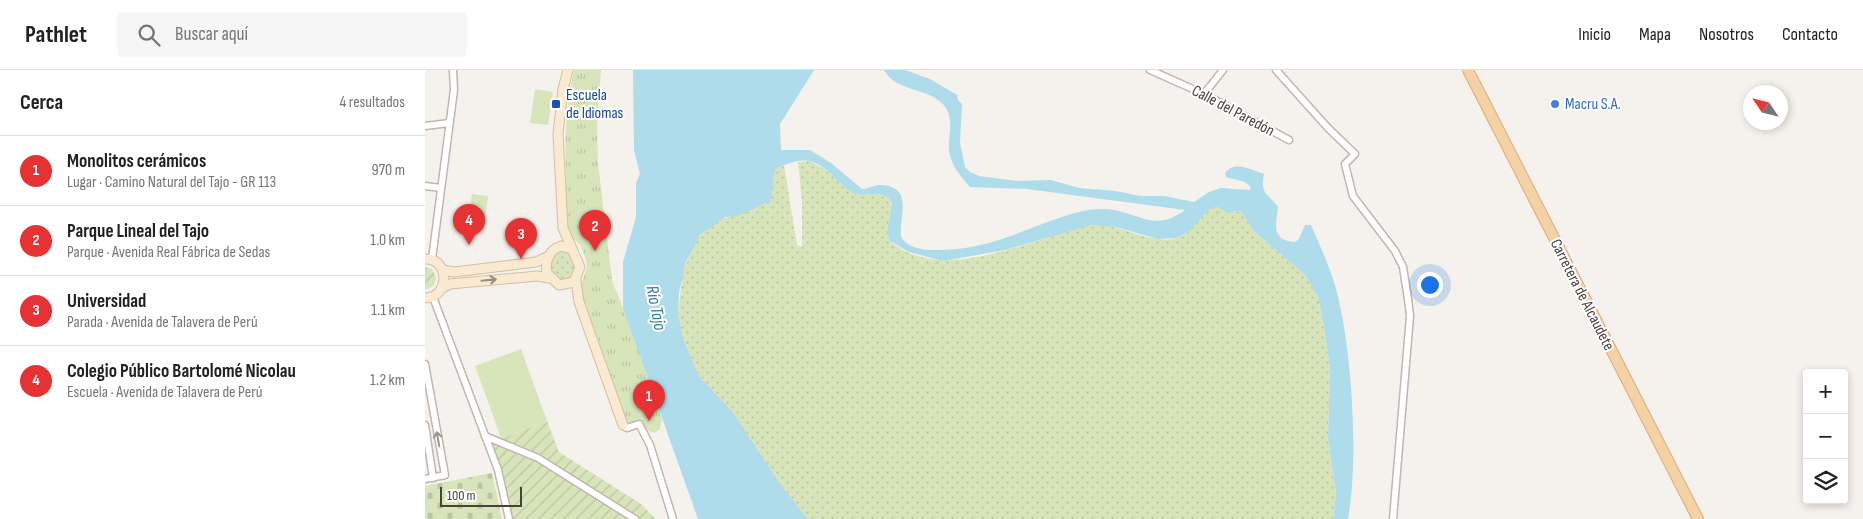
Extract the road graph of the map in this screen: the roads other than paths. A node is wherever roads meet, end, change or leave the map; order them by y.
1 (453, 70) edge
2 (568, 70) edge
3 (1150, 70) edge
4 (1172, 70) edge
5 (1223, 70) edge
6 (1275, 70) edge
7 (1468, 70) edge
8 (1167, 77) junction
9 (1204, 94) junction
10 (449, 123) junction
11 (425, 126) edge
12 (1289, 140) dead end
13 (425, 186) edge
14 (441, 188) junction
15 (563, 228) junction
16 (557, 248) junction
17 (571, 249) junction
18 (549, 256) junction
19 (428, 259) edge
20 (443, 270) junction
21 (549, 278) junction
22 (576, 280) junction
23 (565, 286) junction
24 (442, 288) junction
25 (429, 297) edge
26 (579, 302) junction
27 (425, 364) edge
28 (425, 425) edge
29 (623, 425) joint
30 (485, 436) junction
31 (433, 478) junction
32 (425, 480) edge
33 (509, 519) edge
34 (635, 519) edge
35 (673, 519) edge
36 (1393, 519) edge
37 (1697, 519) edge

1 - 10 street
2 - 15 street
3 - 8 street, Calle del Paredón
4 - 8 street
5 - 9 street
6 - 36 street
7 - 37 main road, Carretera de Alcaudete
8 - 9 street, Calle del Paredón
9 - 12 street, Calle del Paredón
10 - 11 street
10 - 14 street
13 - 14 street
14 - 19 street
15 - 16 street
15 - 17 street
16 - 17 street
16 - 18 street
17 - 22 street
18 - 20 street
18 - 21 street
19 - 20 street
20 - 24 street
21 - 23 street
24 -> 21 street
22 - 23 street
22 - 26 street
23 - 26 street
24 - 25 street
25 - 30 street
26 - 29 street
31 -> 27 street
28 - 31 street
29 - 35 street
30 - 33 street
30 - 34 street
31 - 32 street

